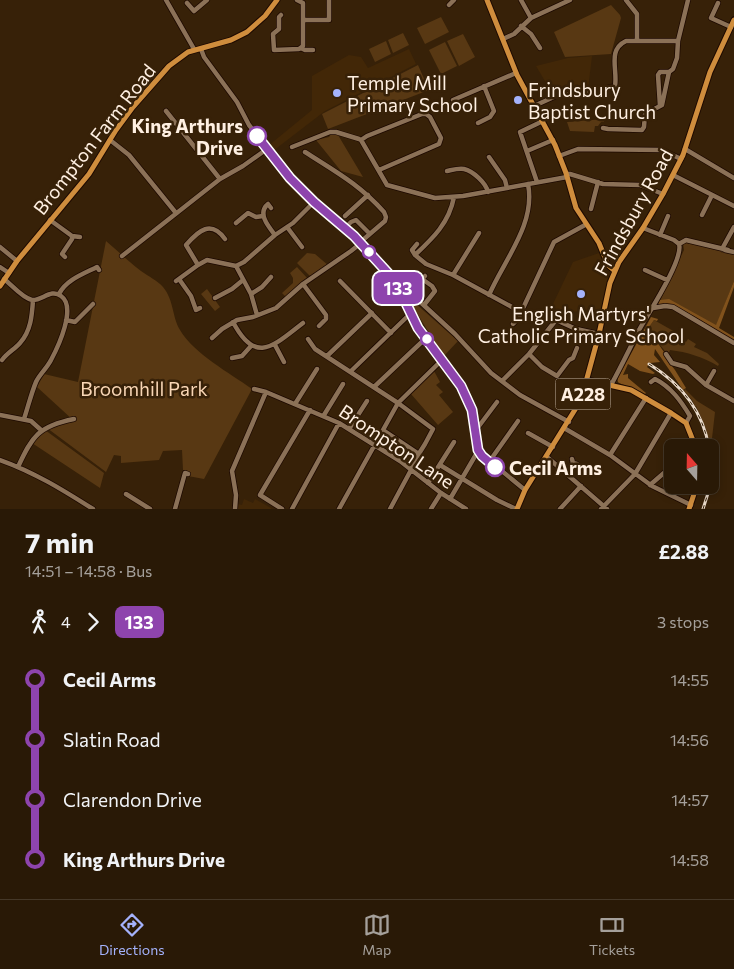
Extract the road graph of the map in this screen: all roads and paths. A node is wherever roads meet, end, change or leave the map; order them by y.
1 (166, 0) edge
2 (207, 0) edge
3 (277, 0) edge
4 (297, 0) edge
5 (329, 0) edge
6 (454, 0) edge
7 (488, 0) edge
8 (521, 0) edge
9 (570, 0) edge
10 (626, 0) edge
11 (688, 0) edge
12 (187, 3) dead end
13 (718, 4) dead end
14 (449, 5) dead end
15 (281, 15) dead end
16 (531, 18) junction
17 (303, 20) junction
18 (734, 20) edge
19 (521, 26) junction
20 (730, 27) junction
21 (504, 39) junction
22 (637, 40) junction
23 (678, 41) junction
24 (301, 48) junction
25 (540, 48) dead end
26 (194, 49) junction
27 (201, 49) junction
28 (313, 50) dead end
29 (669, 72) junction
30 (516, 73) junction
31 (484, 86) junction
32 (452, 100) dead end
33 (534, 106) junction
34 (660, 106) junction
35 (166, 111) dead end
36 (542, 120) junction
37 (478, 123) dead end
38 (603, 128) dead end
39 (110, 140) junction
40 (361, 140) junction
41 (552, 140) junction
42 (292, 147) dead end
43 (266, 149) junction
44 (302, 149) junction
45 (685, 149) junction
46 (527, 151) junction
47 (559, 156) junction
48 (488, 157) dead end
49 (681, 159) junction
50 (379, 170) junction
51 (450, 172) dead end
52 (567, 175) junction
53 (673, 175) junction
54 (734, 178) edge
55 (220, 179) junction
56 (537, 182) junction
57 (598, 182) junction
58 (528, 184) junction
59 (507, 188) junction
60 (488, 192) junction
61 (663, 194) junction
62 (368, 195) junction
63 (712, 195) junction
64 (454, 197) junction
65 (314, 202) junction
66 (270, 204) dead end
67 (593, 206) dead end
68 (734, 206) edge
69 (176, 213) junction
70 (702, 215) dead end
71 (264, 216) junction
72 (345, 216) dead end
73 (668, 216) dead end
74 (50, 220) junction
75 (236, 222) dead end
76 (585, 225) junction
77 (734, 226) edge
78 (287, 227) junction
79 (345, 228) junction
80 (643, 228) junction
81 (479, 233) dead end
82 (370, 234) junction
83 (275, 235) junction
84 (660, 235) junction
85 (72, 236) junction
86 (80, 237) dead end
87 (225, 239) dead end
88 (362, 241) junction
89 (7, 244) dead end
90 (417, 244) dead end
91 (679, 244) junction
92 (302, 247) dead end
93 (2, 248) edge
94 (722, 249) junction
95 (412, 252) junction
96 (734, 252) edge
97 (65, 256) dead end
98 (122, 256) dead end
99 (18, 261) junction
100 (198, 265) junction
101 (236, 266) junction
102 (0, 267) edge
103 (99, 270) dead end
104 (648, 270) dead end
105 (615, 272) junction
106 (9, 273) junction
107 (425, 276) dead end
108 (453, 276) junction
109 (271, 277) dead end
110 (4, 279) junction
111 (243, 280) junction
112 (667, 280) junction
113 (340, 281) dead end
114 (394, 283) junction
115 (304, 284) junction
116 (0, 286) edge
117 (59, 294) junction
118 (251, 294) junction
119 (489, 294) junction
120 (216, 298) dead end
121 (33, 300) junction
122 (93, 304) dead end
123 (424, 305) junction
124 (200, 308) dead end
125 (653, 308) junction
126 (520, 312) junction
127 (372, 313) junction
128 (411, 313) junction
129 (257, 315) junction
130 (66, 320) junction
131 (556, 320) junction
132 (233, 322) junction
133 (303, 323) dead end
134 (513, 324) dead end
135 (318, 326) dead end
136 (391, 332) junction
137 (599, 334) junction
138 (212, 338) dead end
139 (426, 338) junction
140 (309, 343) dead end
141 (734, 343) edge
142 (275, 345) junction
143 (251, 346) junction
144 (577, 348) dead end
145 (529, 354) junction
146 (666, 354) dead end
147 (327, 356) junction
148 (232, 358) dead end
149 (443, 359) junction
150 (2, 360) dead end
151 (284, 362) dead end
152 (317, 369) dead end
153 (350, 372) junction
154 (711, 374) dead end
155 (653, 379) dead end
156 (587, 380) junction
157 (502, 381) junction
158 (343, 384) dead end
159 (706, 384) junction
160 (611, 385) junction
161 (374, 388) junction
162 (254, 389) dead end
163 (266, 392) junction
164 (646, 398) junction
165 (734, 400) edge
166 (367, 401) dead end
167 (497, 402) dead end
168 (398, 403) junction
169 (295, 404) junction
170 (310, 410) junction
171 (672, 413) junction
172 (0, 415) edge
173 (324, 415) junction
174 (74, 418) dead end
175 (24, 419) junction
176 (518, 420) dead end
177 (569, 422) junction
178 (340, 423) junction
179 (686, 423) junction
180 (564, 428) junction
181 (349, 429) junction
182 (41, 430) junction
183 (383, 430) junction
184 (476, 430) junction
185 (528, 433) dead end
186 (693, 439) edge
187 (454, 442) dead end
188 (374, 444) junction
189 (552, 447) junction
190 (478, 451) junction
191 (419, 454) junction
192 (610, 455) junction
193 (547, 457) junction
194 (0, 460) edge
195 (489, 462) junction
196 (574, 462) dead end
197 (440, 465) junction
198 (18, 467) junction
199 (410, 469) junction
200 (565, 472) junction
201 (664, 473) edge
202 (188, 474) dead end
203 (635, 474) junction
204 (462, 478) junction
205 (428, 483) junction
206 (650, 485) junction
207 (582, 486) junction
208 (525, 490) junction
209 (441, 493) junction
210 (126, 494) dead end
211 (694, 494) edge
212 (450, 499) junction
213 (690, 507) edge
214 (604, 508) edge
215 (93, 509) edge
216 (150, 509) edge
217 (175, 509) edge
218 (235, 509) edge
219 (282, 509) edge
220 (292, 509) edge
221 (339, 509) edge
222 (390, 509) edge
223 (431, 509) edge
224 (466, 509) edge
225 (517, 509) edge
226 (560, 509) edge

1 - 26 street
2 - 12 street
3 - 27 main road
4 - 17 street
5 - 17 street
6 - 14 street
7 - 21 main road
8 - 16 street
9 - 16 street
10 - 22 street
11 - 23 street
13 - 20 street
15 - 24 street
16 - 19 street
17 - 24 street
18 - 20 main road, A228
19 - 21 street
19 - 25 street
20 - 45 main road, A228
21 - 30 main road
22 - 23 street
22 - 33 street
23 - 29 street
24 - 28 street
26 - 27 main road
26 - 39 main road, Brompton Farm Road
27 - 43 street
29 - 34 street
29 - 34 street
30 - 31 street
30 - 33 main road
31 - 32 street
31 - 37 street
33 - 36 main road
34 - 38 street
35 - 55 street
36 - 41 main road
36 - 46 street
39 - 69 street
39 - 74 main road, Brompton Farm Road
40 - 44 street
40 - 50 street
40 - 50 street
41 - 46 street
41 - 47 main road
42 - 44 street
43 - 55 street
43 - 65 street
44 - 62 street
45 - 49 main road, Frindsbury Road / A228
45 - 54 street
46 - 56 street
47 - 49 street
47 - 52 main road
48 - 59 street
49 - 53 main road, Frindsbury Road / A228
50 - 64 street
51 - 60 street
52 - 56 street
52 - 57 street
52 - 76 main road
53 - 61 main road, Frindsbury Road / A228
53 - 63 street
55 - 69 street
56 - 58 street
57 - 61 street
57 - 67 street
58 - 59 street
58 - 119 street
59 - 60 street
60 - 64 street
61 - 80 main road, Frindsbury Road / A228
62 - 72 street
62 - 82 street
63 - 68 street
63 - 70 street
64 - 95 street
65 - 78 street
65 - 79 street
66 - 71 street
69 - 98 street
71 - 75 street
71 - 83 street
73 - 84 street
74 - 85 street
74 - 99 main road, Brompton Farm Road
76 - 105 main road
76 - 126 street
77 - 94 street
78 - 83 street
78 - 92 street
79 - 82 street
79 - 88 street
80 - 84 street
80 - 105 main road, Frindsbury Road / A228
81 - 108 street
82 - 88 street
83 - 101 street
84 - 91 street
85 - 86 street
85 - 97 street
87 - 100 street
88 - 114 street
88 - 115 street
89 - 93 street
90 - 95 street
91 - 94 street
91 - 112 street
93 - 99 street
94 - 96 street
95 - 108 street
99 - 106 main road, Brompton Farm Road
100 - 101 street
100 - 124 street
101 - 111 street
102 - 106 street
103 - 117 street
104 - 112 street
105 - 137 main road, Frindsbury Road / A228
106 - 110 main road, Brompton Farm Road
107 - 123 street
108 - 119 street
109 - 118 street
110 - 116 main road, Brompton Farm Road
110 - 121 street
111 - 118 street
111 - 120 street
112 - 125 street
113 - 127 street
114 - 123 street
114 - 128 street
115 - 129 street
115 - 135 street
117 - 121 street
117 - 130 street
118 - 129 street
119 - 126 street
121 - 150 street
122 - 130 street
123 - 157 street
125 - 141 street
125 - 160 street
126 - 131 street
126 - 134 street
127 - 136 street
127 - 147 street
128 - 136 street
128 - 139 street
129 - 132 street
130 - 175 street
131 - 137 street
131 - 145 street
132 - 138 street
132 - 143 street
133 - 142 street
136 - 153 street
137 - 156 main road, Frindsbury Road / A228
139 - 149 street
139 - 161 street
140 - 147 street
142 - 143 street
142 - 151 street
143 - 148 street
144 - 145 street
145 - 157 street
146 - 159 street
147 - 153 street
149 - 168 street
149 - 184 street
152 - 169 street
153 - 161 street
154 - 159 street
155 - 179 street
156 - 160 main road
156 - 177 main road, Frindsbury Road / A228
157 - 177 street
158 - 173 street
159 - 165 street
160 - 164 main road
161 - 168 street
162 - 163 street, Brompton Lane
163 - 169 street, Brompton Lane
163 - 218 street
164 - 171 main road
164 - 192 street
166 - 181 street
167 - 184 street
168 - 183 street
168 - 191 street
169 - 170 street, Brompton Lane
170 - 173 street, Brompton Lane
170 - 219 street
171 - 179 main road
171 - 203 street
172 - 175 street
173 - 178 street, Brompton Lane
174 - 182 street
175 - 182 street
176 - 195 street
177 - 180 main road, Frindsbury Road / A228
178 - 181 street, Brompton Lane
178 - 220 street
179 - 186 main road
180 - 189 main road, Frindsbury Road / A228
180 - 192 street
181 - 188 street, Brompton Lane
182 - 198 street
183 - 188 street
183 - 191 street
184 - 190 street
185 - 189 street
187 - 197 street
188 - 199 street, Brompton Lane
188 - 221 street
189 - 193 main road, Frindsbury Road / A228
190 - 195 street
190 - 204 street
191 - 199 street
192 - 203 street
193 - 200 street
193 - 208 main road, Frindsbury Road / A228
194 - 198 street
195 - 208 street
196 - 200 street
197 - 204 street
197 - 205 street
198 - 215 street
199 - 205 street, Brompton Lane
199 - 222 street
200 - 207 street
201 - 206 street
202 - 217 street
203 - 206 street
203 - 214 street
204 - 212 street
204 - 225 street
205 - 209 street, Brompton Lane
206 - 213 street
207 - 214 street
207 - 226 street
208 - 225 main road, Frindsbury Road / A228
209 - 212 street, Brompton Lane
209 - 223 street
210 - 216 street
211 - 213 main road
212 - 224 street, Brompton Lane

